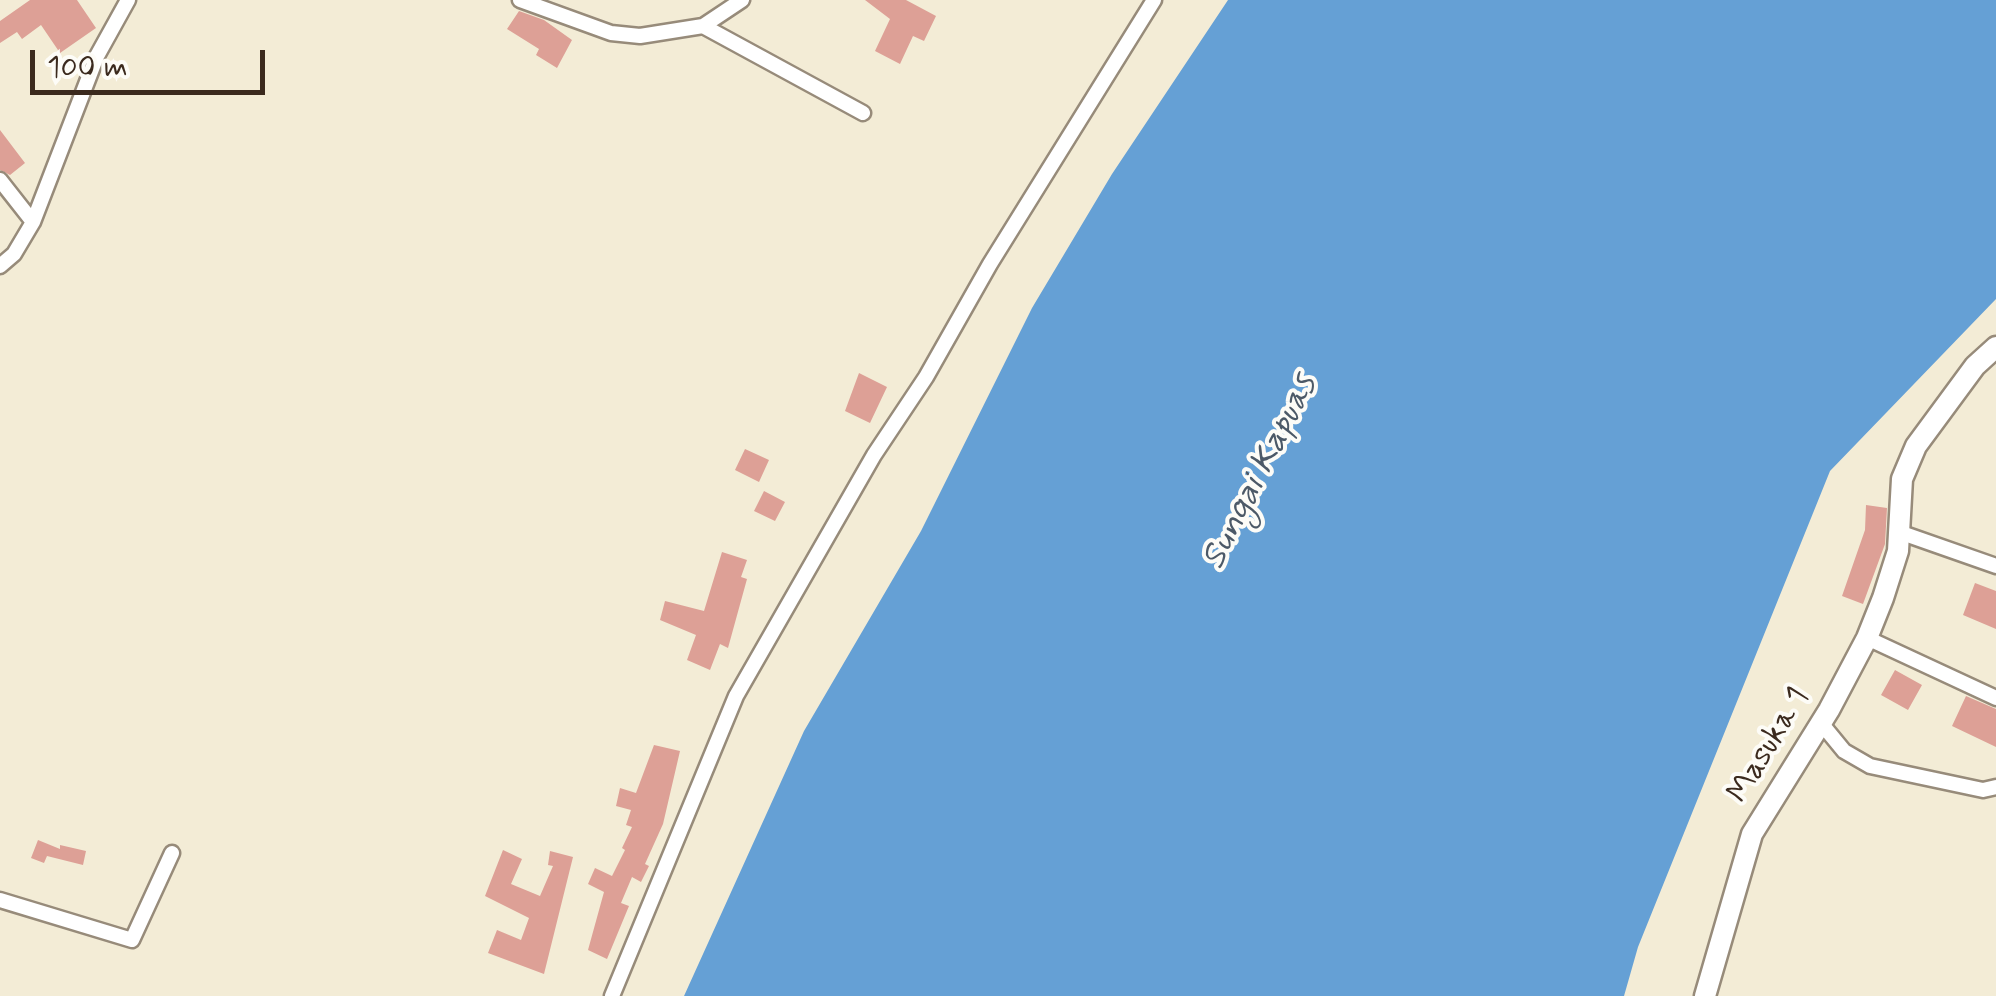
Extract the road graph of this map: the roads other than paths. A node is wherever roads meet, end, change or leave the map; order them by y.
1 (128, 0) edge
2 (520, 0) edge
3 (742, 0) edge
4 (1154, 0) edge
5 (703, 26) junction
6 (863, 113) dead end
7 (0, 180) edge
8 (33, 222) junction
9 (0, 266) edge
10 (1996, 347) edge
11 (1899, 532) junction
12 (1996, 566) edge
13 (1868, 638) junction
14 (1996, 698) edge
15 (1816, 730) junction
16 (1996, 788) edge
17 (172, 853) dead end
18 (0, 900) edge
19 (612, 996) edge
20 (1704, 996) edge

1 - 8 street
2 - 5 street
3 - 5 street
4 - 19 street
5 - 6 street
7 - 8 street
8 - 9 street
10 - 11 street, Masuka 1
11 - 12 street
11 - 13 street, Masuka 1
13 - 14 street
13 - 15 street, Masuka 1
15 - 16 street
15 - 20 street, Masuka 1
17 - 18 street

